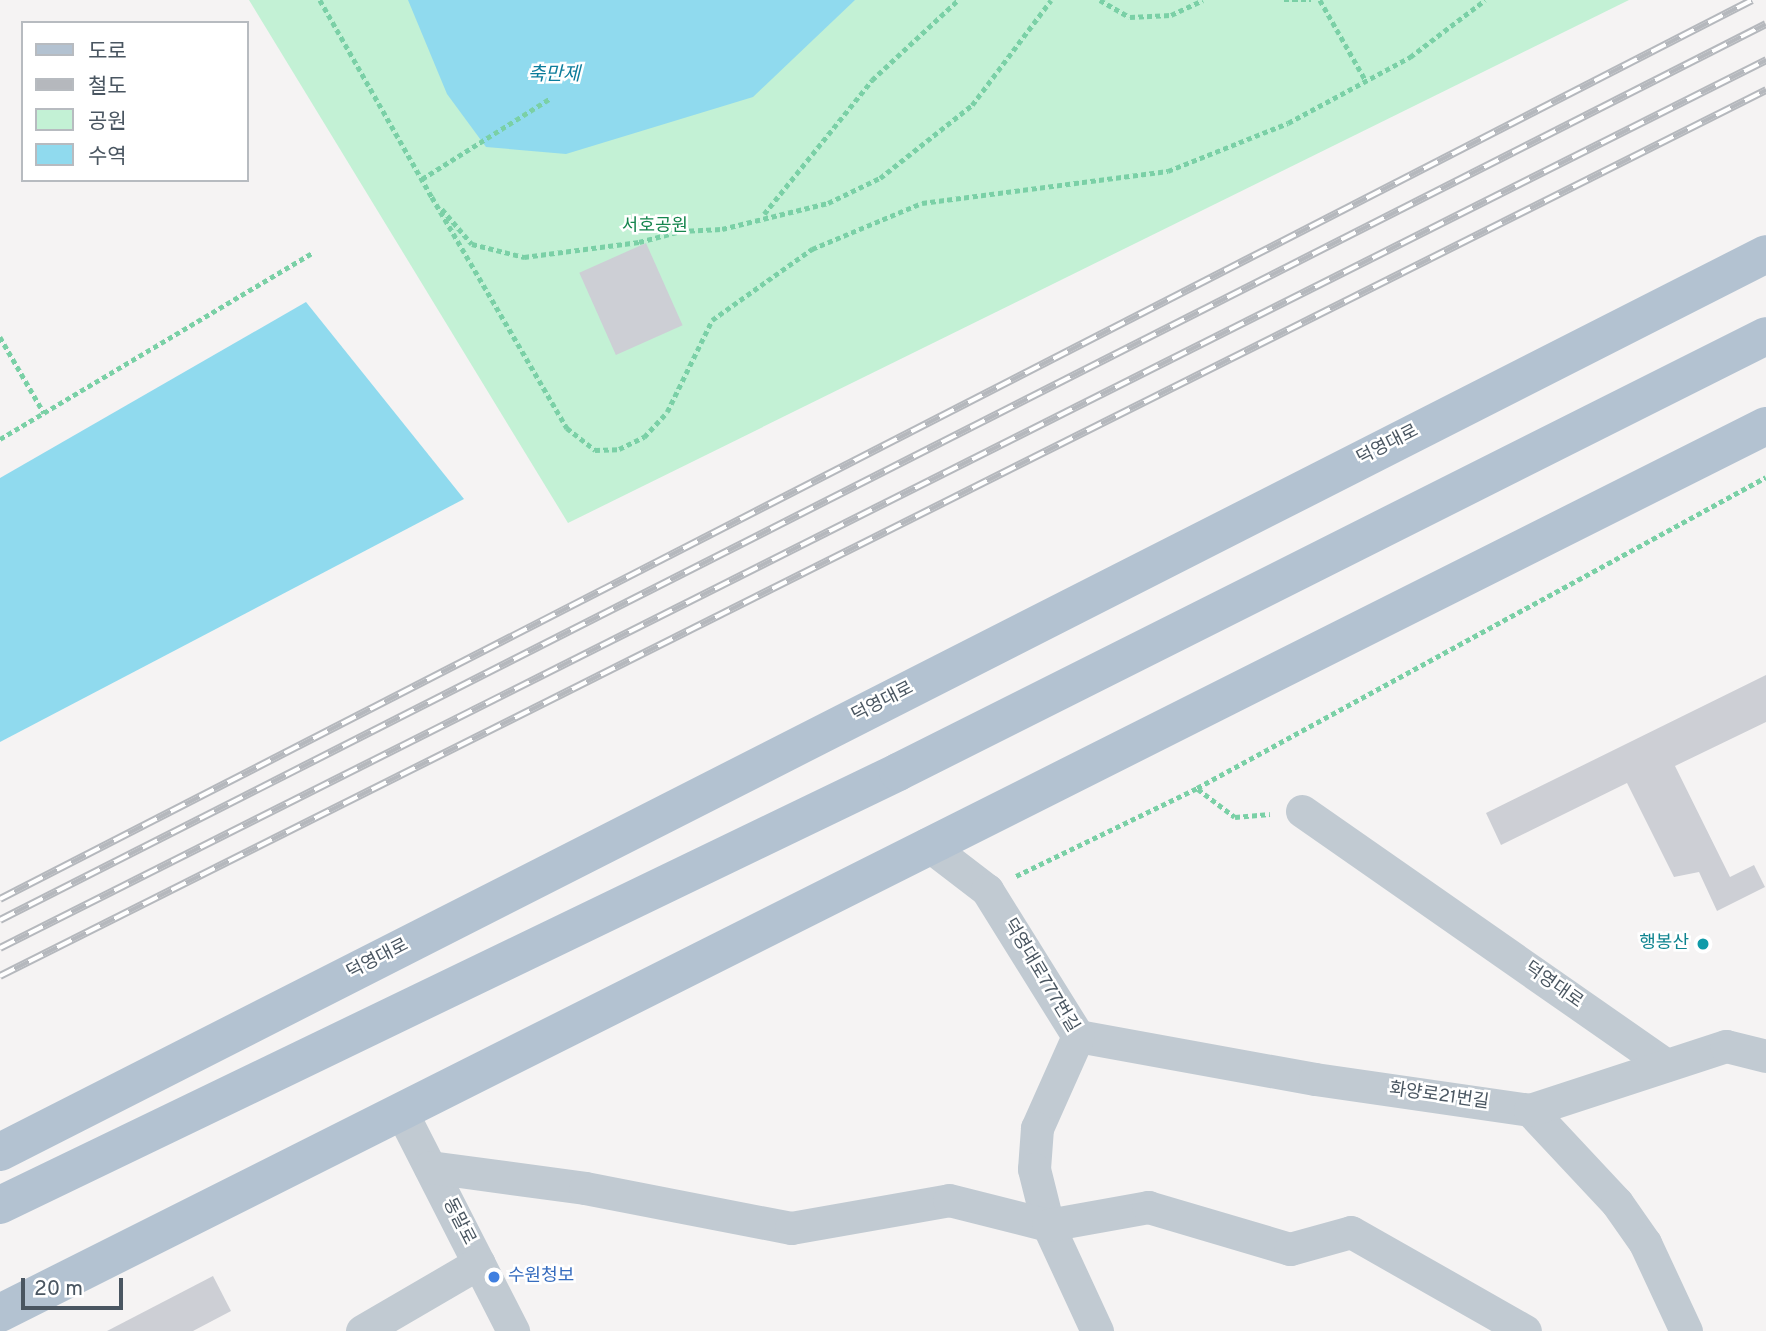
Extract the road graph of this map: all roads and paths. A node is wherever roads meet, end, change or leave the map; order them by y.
1 (320, 0) edge
2 (958, 0) edge
3 (1051, 0) edge
4 (1100, 0) edge
5 (1203, 0) edge
6 (1284, 0) edge
7 (1311, 0) edge
8 (1320, 0) edge
9 (1485, 0) edge
10 (1366, 80) junction
11 (549, 99) dead end
12 (422, 178) junction
13 (432, 197) junction
14 (763, 215) junction
15 (314, 252) dead end
16 (1766, 254) edge
17 (1766, 336) edge
18 (0, 337) edge
19 (44, 412) junction
20 (1766, 426) edge
21 (0, 439) edge
22 (1766, 477) edge
23 (1197, 788) junction
24 (1302, 811) joint
25 (927, 844) junction
26 (987, 890) junction
27 (1078, 1036) junction
28 (1766, 1056) edge
29 (1666, 1065) junction
30 (1530, 1110) junction
31 (402, 1113) junction
32 (0, 1152) edge
33 (430, 1167) junction
34 (0, 1205) edge
35 (1048, 1225) junction
36 (479, 1263) junction
37 (0, 1312) edge
38 (362, 1331) edge
39 (513, 1331) edge
40 (1097, 1331) edge
41 (1525, 1331) edge
42 (1686, 1331) edge

1 - 12 path
2 - 14 path
3 - 14 path
4 - 5 path
6 - 7 path
8 - 10 path
9 - 10 path
10 - 13 path
11 - 12 path
12 - 13 path
13 - 14 path
15 - 19 path
16 - 32 main road, 덕영대로
17 - 34 main road
18 - 19 path
19 - 21 path
20 - 25 main road
22 - 23 path
23 - 24 path
23 - 26 path
24 - 29 street, 덕영대로
25 - 26 street, 덕영대로777번길
25 - 31 main road
26 - 27 street, 덕영대로777번길
27 - 30 street, 화양로21번길
27 - 35 street, 덕영대로777번길
28 - 29 street
29 - 30 street
30 - 42 street
31 - 33 street, 동말로
31 - 37 main road
33 - 35 street
33 - 36 street, 동말로
35 - 40 street, 덕영대로777번길
35 - 41 street
36 - 38 street
36 - 39 street, 동말로

